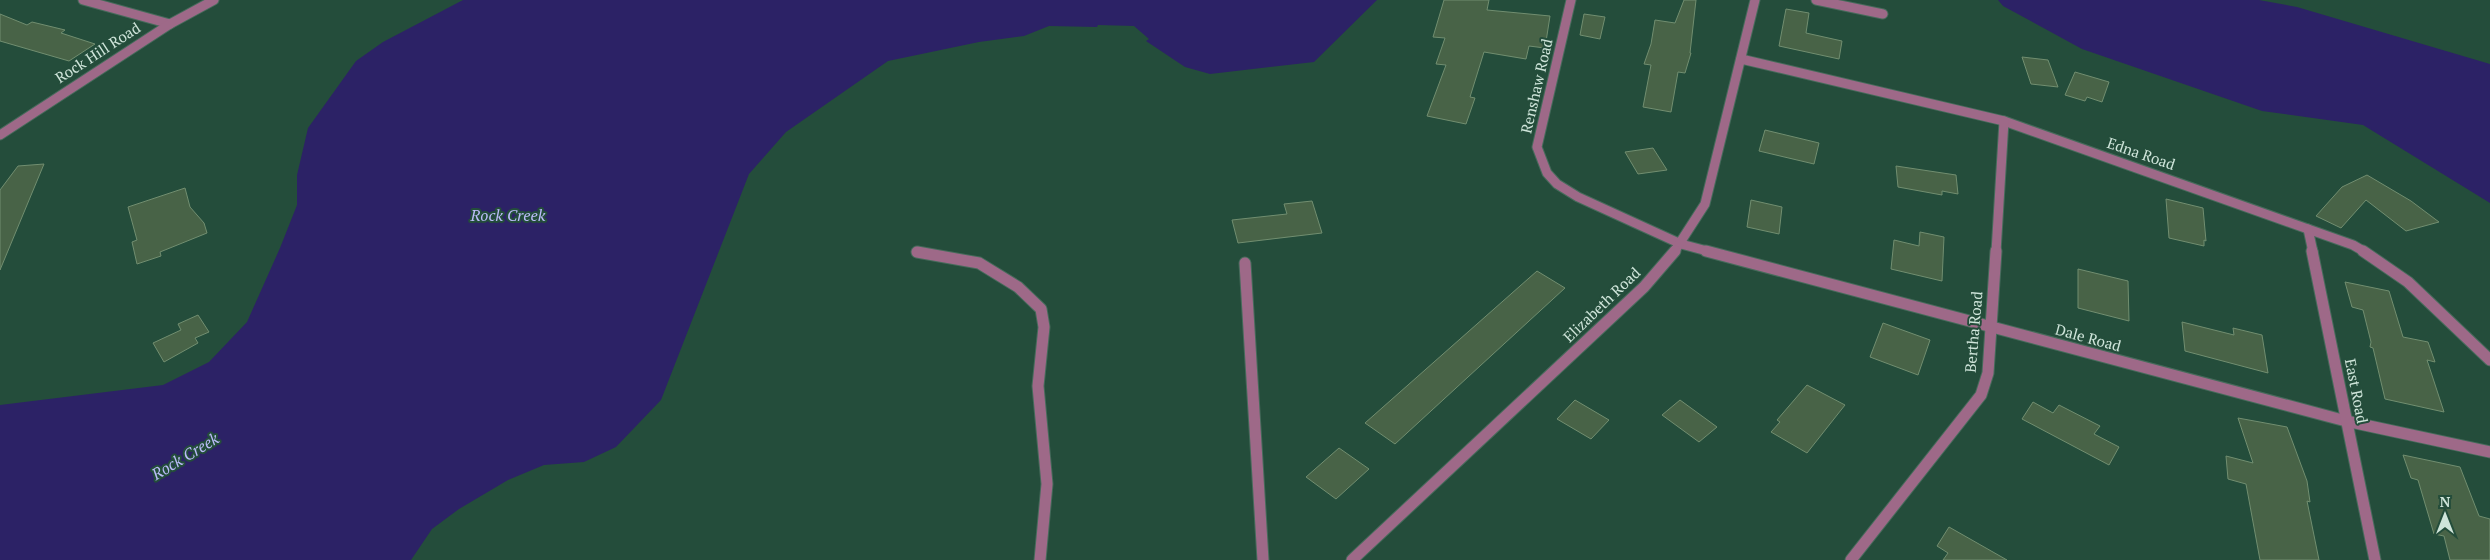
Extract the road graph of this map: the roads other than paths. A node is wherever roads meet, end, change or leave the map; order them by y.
1 (83, 0) edge
2 (214, 0) edge
3 (1571, 0) edge
4 (1755, 0) edge
5 (1816, 0) edge
6 (1843, 3) edge
7 (1883, 14) dead end
8 (170, 24) junction
9 (1741, 59) junction
10 (2004, 121) junction
11 (0, 135) edge
12 (2308, 229) junction
13 (1681, 244) junction
14 (917, 252) dead end
15 (1245, 263) dead end
16 (1991, 328) junction
17 (2490, 360) edge
18 (2346, 421) junction
19 (2490, 452) edge
20 (1040, 560) edge
21 (1263, 560) edge
22 (1352, 560) edge
23 (1851, 560) edge
24 (2376, 560) edge

1 - 8 street
2 - 8 street, Rock Hill Road
3 - 13 street, Renshaw Road
4 - 9 street, Elizabeth Road
5 - 6 street
6 - 7 street
8 - 11 street, Rock Hill Road
9 - 10 street, Edna Road
9 - 13 street, Elizabeth Road
10 - 12 street, Edna Road
10 - 16 street, Bertha Road
12 - 17 street, Edna Road
12 - 18 street, East Road
13 - 16 street, Dale Road
13 - 22 street, Elizabeth Road
14 - 20 street
15 - 21 street
16 - 18 street, Dale Road
16 - 23 street, Bertha Road
18 - 19 street, Dale Road
18 - 24 street, East Road

